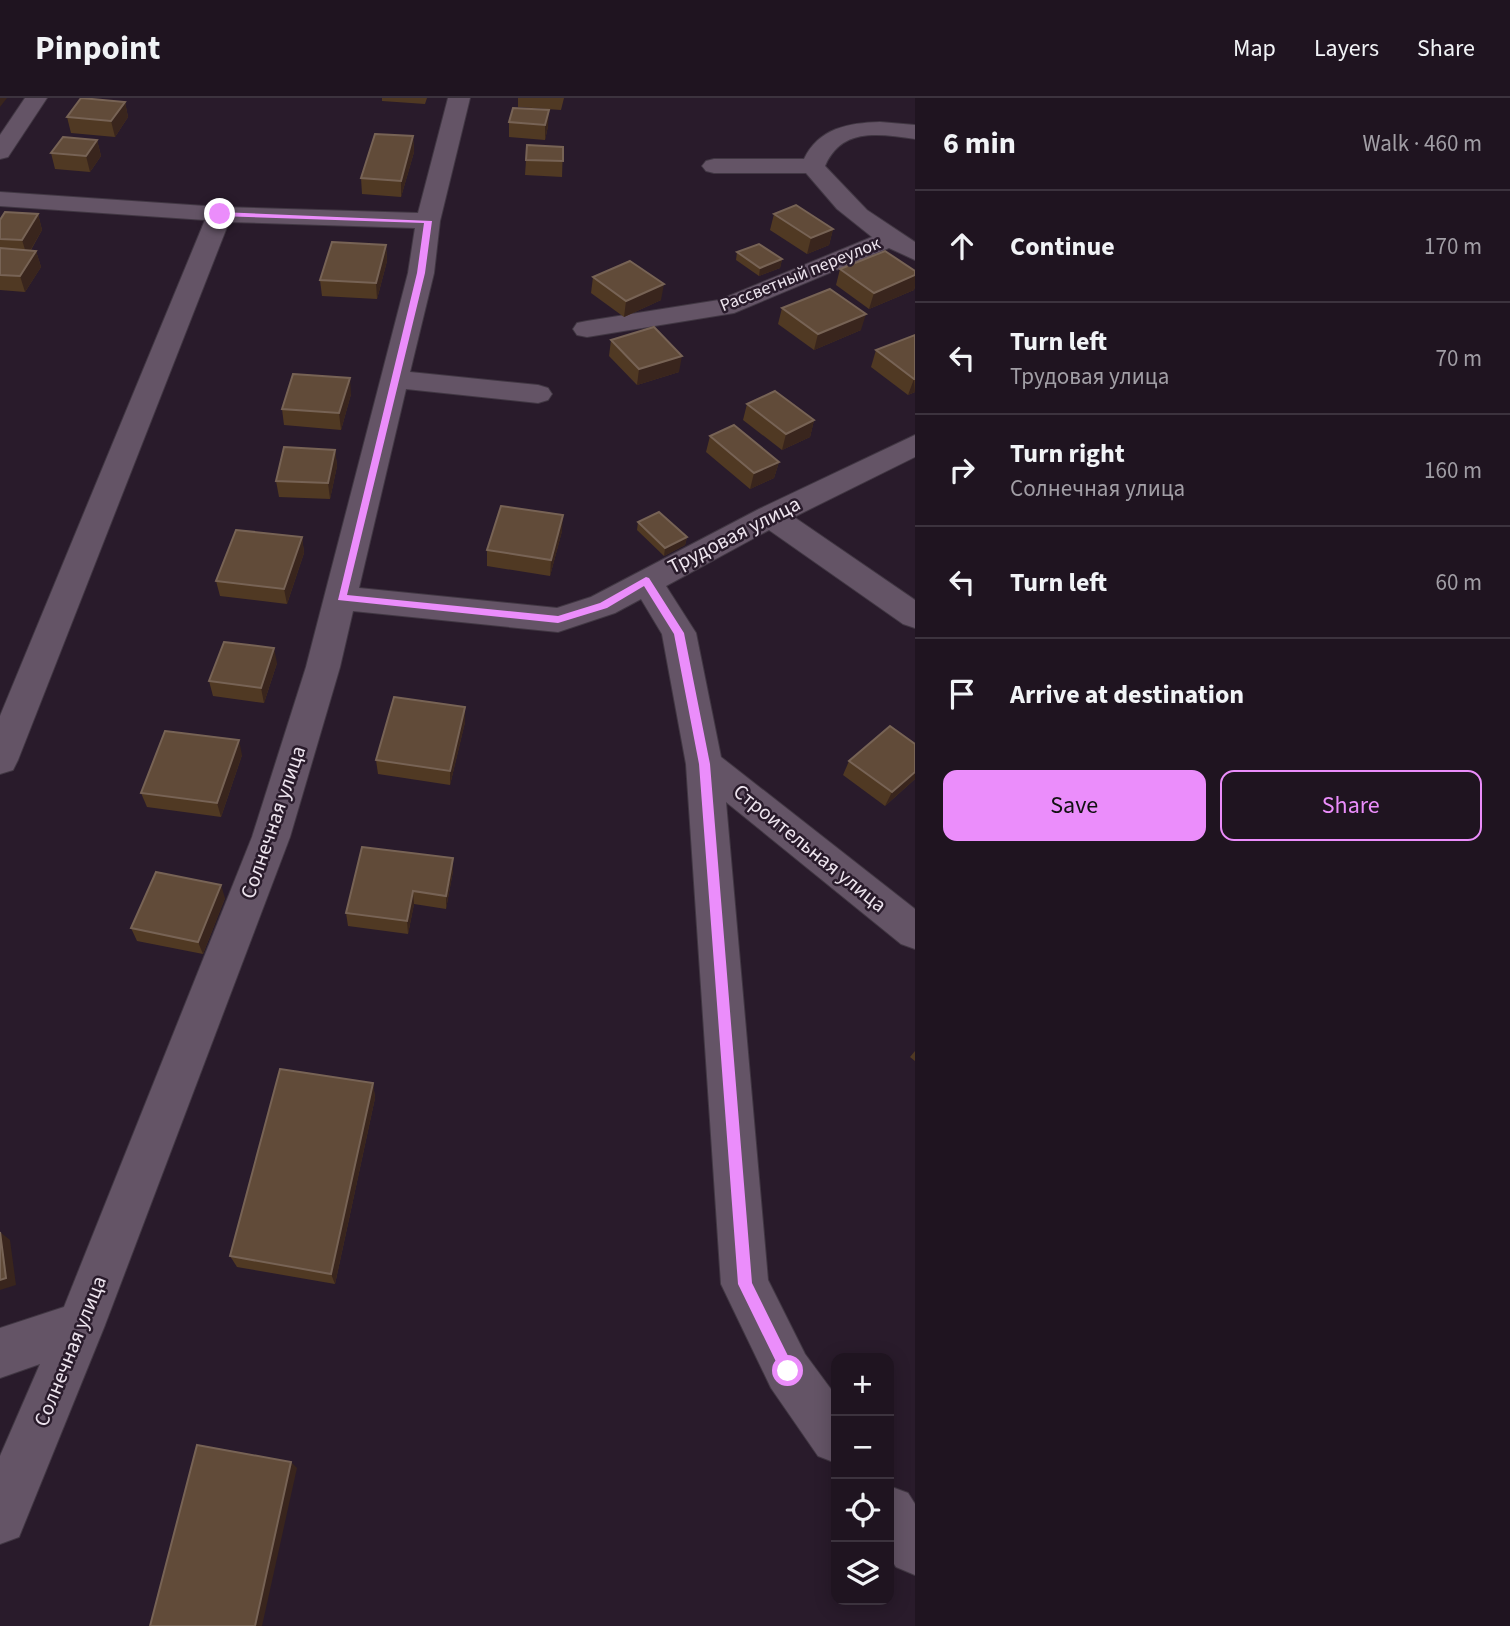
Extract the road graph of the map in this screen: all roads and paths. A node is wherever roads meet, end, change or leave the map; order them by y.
1 (36, 98) edge
2 (459, 98) edge
3 (915, 132) edge
4 (0, 152) edge
5 (714, 166) dead end
6 (813, 166) junction
7 (0, 199) edge
8 (220, 214) junction
9 (428, 221) junction
10 (889, 239) junction
11 (915, 252) edge
12 (587, 329) dead end
13 (394, 379) junction
14 (538, 394) dead end
15 (915, 445) edge
16 (770, 516) junction
17 (646, 581) junction
18 (341, 598) junction
19 (915, 616) edge
20 (0, 760) edge
21 (704, 764) junction
22 (915, 932) edge
23 (81, 1325) junction
24 (0, 1353) edge
25 (831, 1431) edge
26 (0, 1518) edge
27 (894, 1519) edge
28 (915, 1548) edge

1 - 4 street
2 - 9 street, Солнечная улица
3 - 6 street
5 - 6 street
6 - 10 street
7 - 8 street
8 - 9 street
8 - 20 street
9 - 13 street, Солнечная улица
10 - 11 street
10 - 12 street, Рассветный переулок
13 - 14 street
13 - 18 street, Солнечная улица
15 - 16 street, Трудовая улица
16 - 17 street, Трудовая улица
16 - 19 street
17 - 18 street, Трудовая улица
17 - 21 street
18 - 23 street, Солнечная улица
21 - 22 street, Строительная улица
21 - 25 street
23 - 24 street
23 - 26 street, Солнечная улица
27 - 28 street

